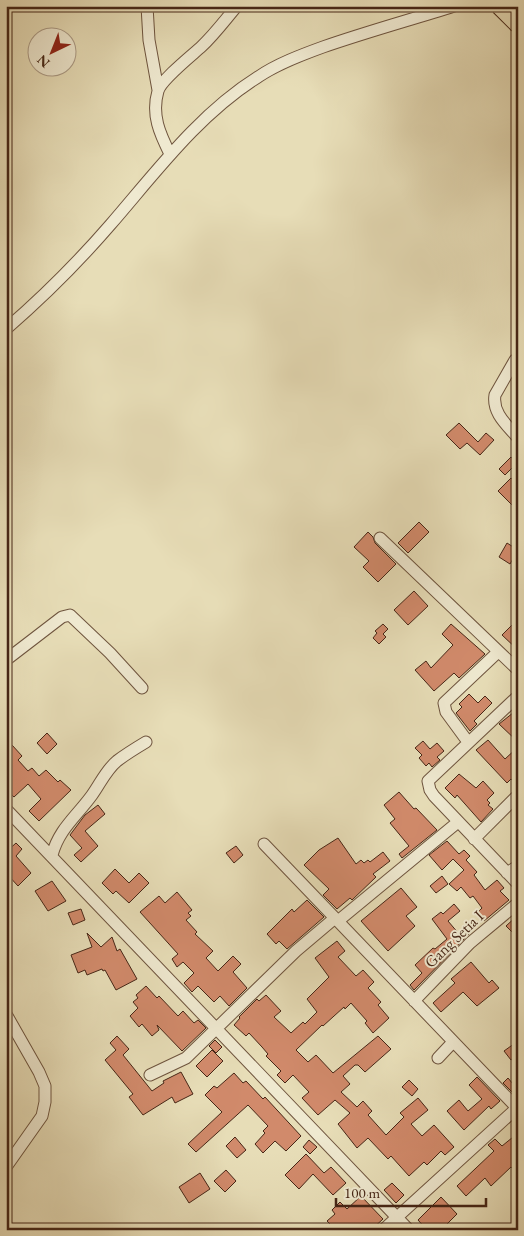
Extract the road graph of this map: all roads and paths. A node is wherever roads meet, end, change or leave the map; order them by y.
1 (147, 6) edge
2 (237, 6) edge
3 (454, 6) edge
4 (501, 6) edge
5 (518, 23) edge
6 (158, 90) junction
7 (170, 154) junction
8 (6, 329) edge
9 (515, 360) dead end
10 (518, 438) edge
11 (380, 538) dead end
12 (498, 652) junction
13 (6, 660) edge
14 (518, 670) edge
15 (142, 688) dead end
16 (518, 696) edge
17 (146, 742) dead end
18 (468, 742) junction
19 (518, 795) edge
20 (6, 808) edge
21 (458, 822) junction
22 (474, 839) junction
23 (264, 844) dead end
24 (52, 855) junction
25 (518, 866) edge
26 (507, 873) junction
27 (518, 884) edge
28 (518, 902) edge
29 (336, 919) junction
30 (414, 1001) junction
31 (6, 1014) edge
32 (215, 1028) junction
33 (453, 1042) junction
34 (438, 1058) dead end
35 (150, 1075) dead end
36 (517, 1108) edge
37 (6, 1167) edge
38 (396, 1216) junction
39 (383, 1230) edge
40 (408, 1230) edge

1 - 6 street
2 - 6 street
3 - 7 street
4 - 5 main road
6 - 7 street
7 - 8 street
9 - 10 street
11 - 12 street
12 - 14 street
12 - 18 street
13 - 15 street
16 - 18 street
17 - 24 street
18 - 21 street
19 - 22 street
20 - 24 street
21 - 22 street
21 - 29 street
22 - 26 street
23 - 29 street
24 - 32 street
25 - 26 street
26 - 27 street
28 - 30 street, Gang Setia I
29 - 30 street
29 - 32 street
30 - 33 street
31 - 37 street
32 - 35 street
32 - 38 street
33 - 34 street
33 - 36 street
36 - 38 street
38 - 39 street
38 - 40 street

